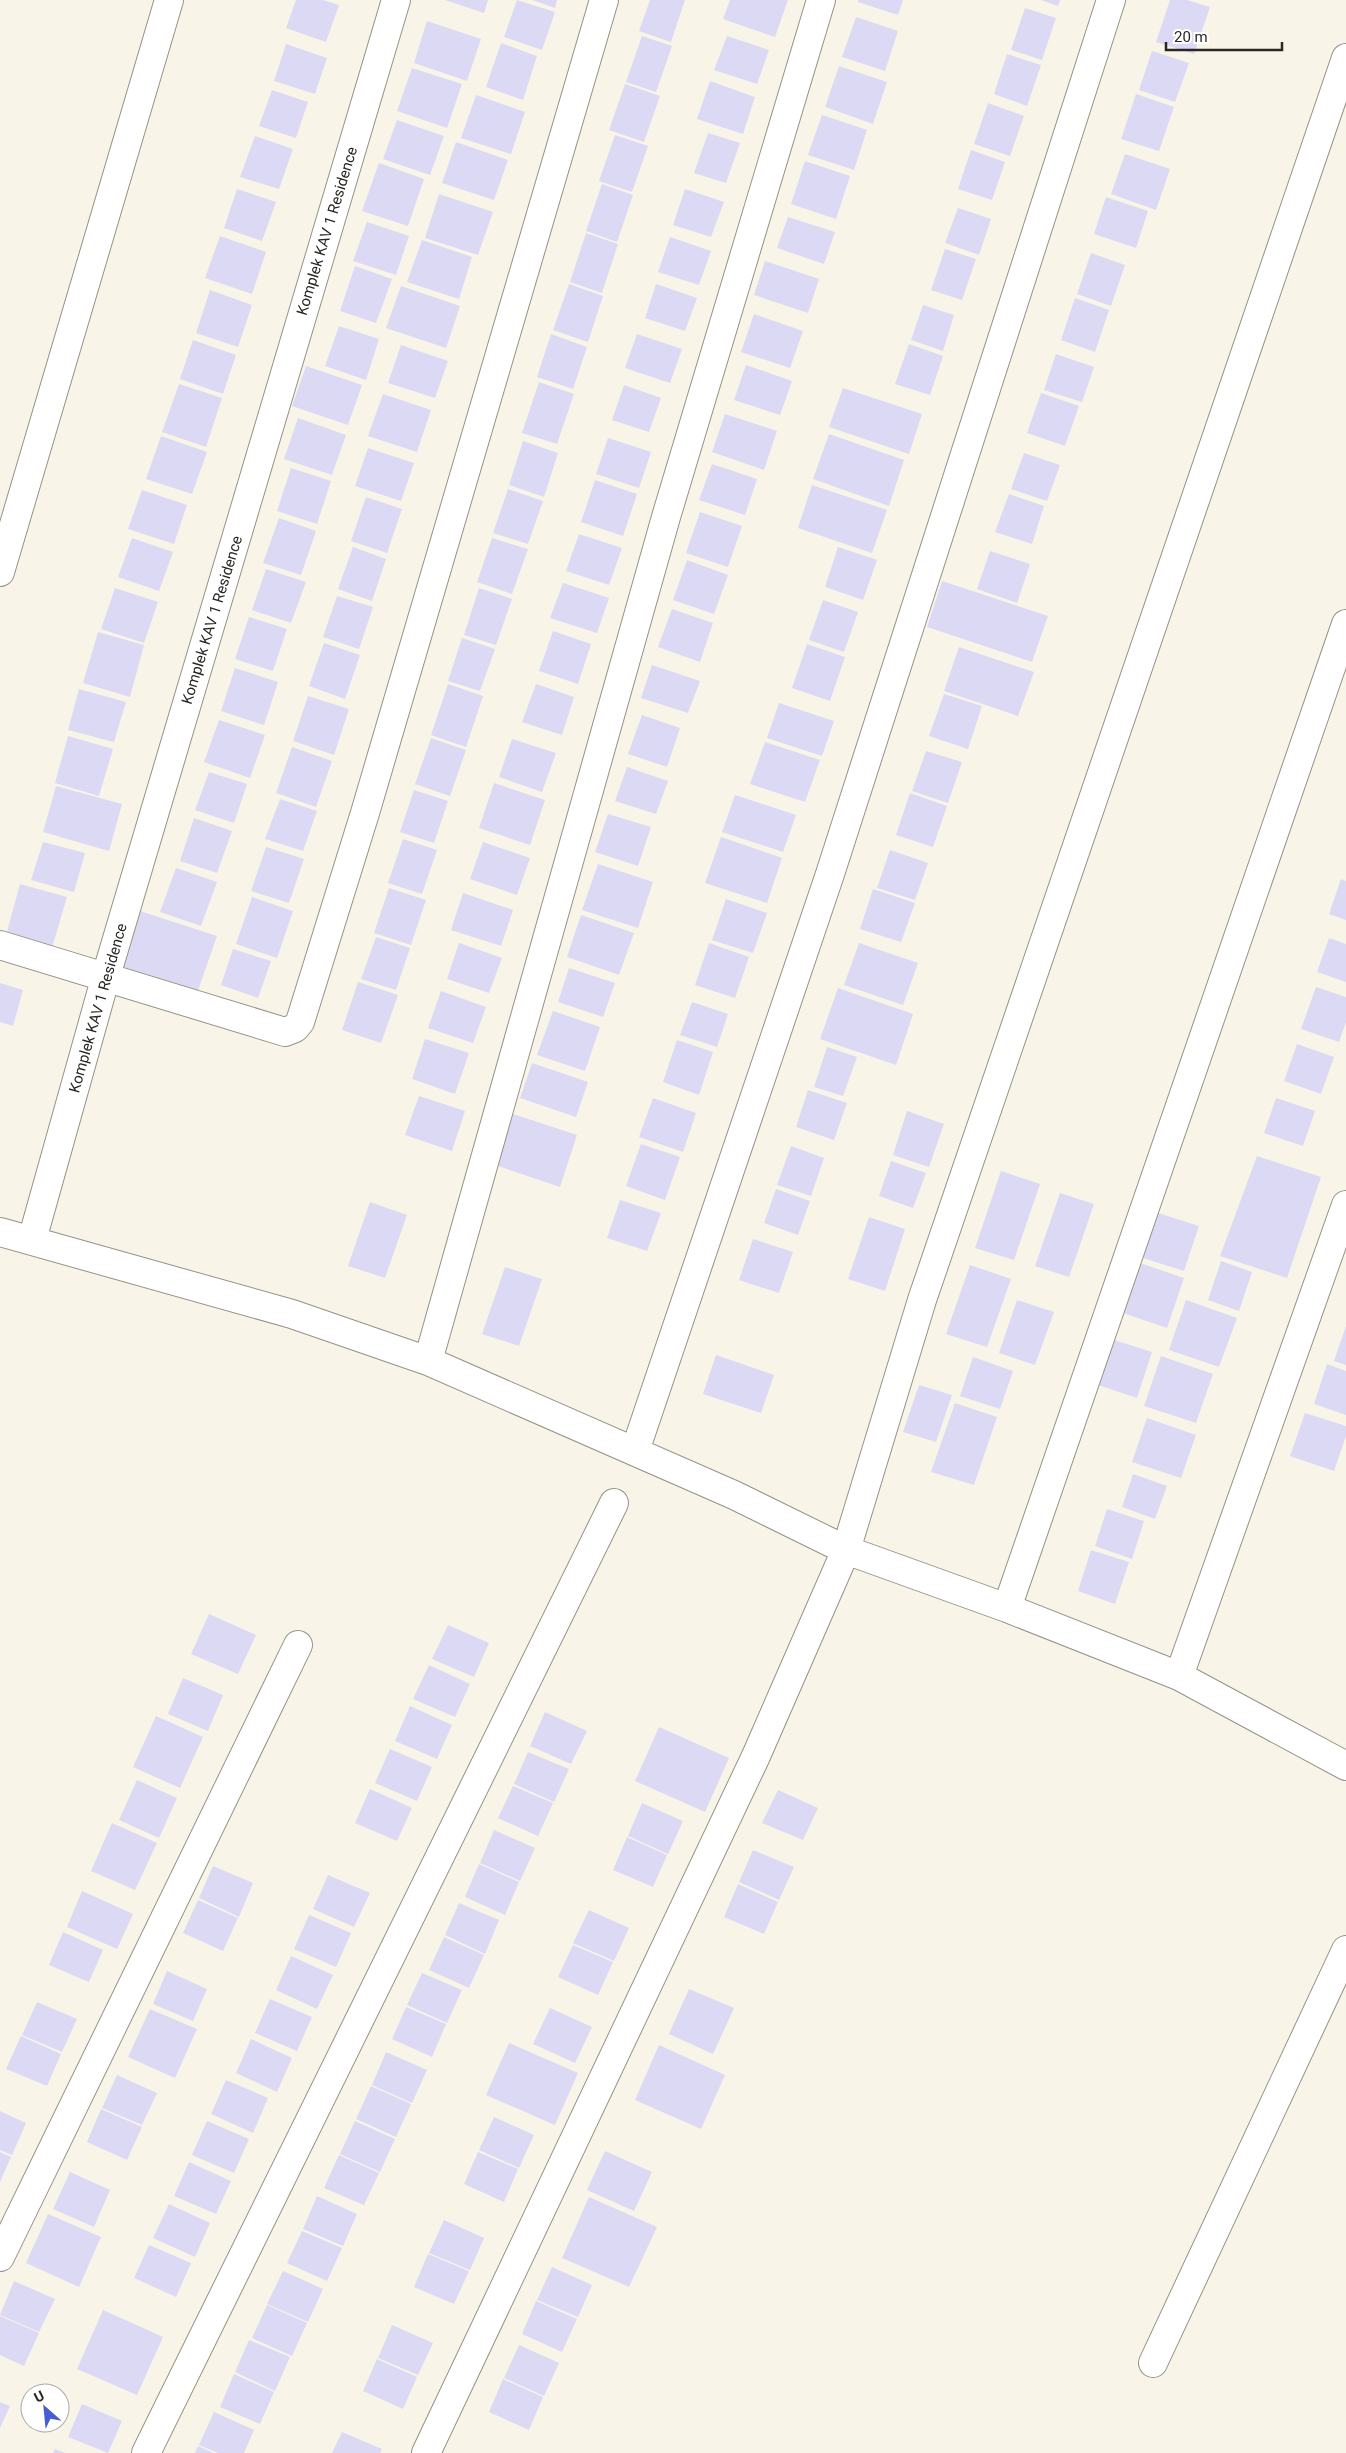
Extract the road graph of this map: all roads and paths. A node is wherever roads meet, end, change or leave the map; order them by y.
1 (169, 0) edge
2 (396, 0) edge
3 (604, 0) edge
4 (821, 0) edge
5 (1111, 0) edge
6 (1346, 58) edge
7 (0, 572) edge
8 (1346, 624) edge
9 (0, 946) edge
10 (106, 976) junction
11 (1346, 1205) edge
12 (0, 1232) edge
13 (32, 1240) junction
14 (428, 1361) junction
15 (635, 1451) junction
16 (614, 1503) dead end
17 (846, 1550) junction
18 (1007, 1608) junction
19 (298, 1645) dead end
20 (1179, 1676) junction
21 (1346, 1766) edge
22 (1346, 1950) edge
23 (0, 2257) edge
24 (1153, 2363) dead end
25 (146, 2453) edge
26 (426, 2453) edge

1 - 7 street
2 - 10 street, Komplek KAV 1 Residence
3 - 10 street
4 - 14 street
5 - 15 street
6 - 17 street
8 - 18 street
9 - 10 street
10 - 13 street, Komplek KAV 1 Residence
11 - 20 street
12 - 13 street
13 - 14 street
14 - 15 street
15 - 17 street
16 - 25 street
17 - 18 street
17 - 26 street
18 - 20 street
19 - 23 street
20 - 21 street
22 - 24 street

